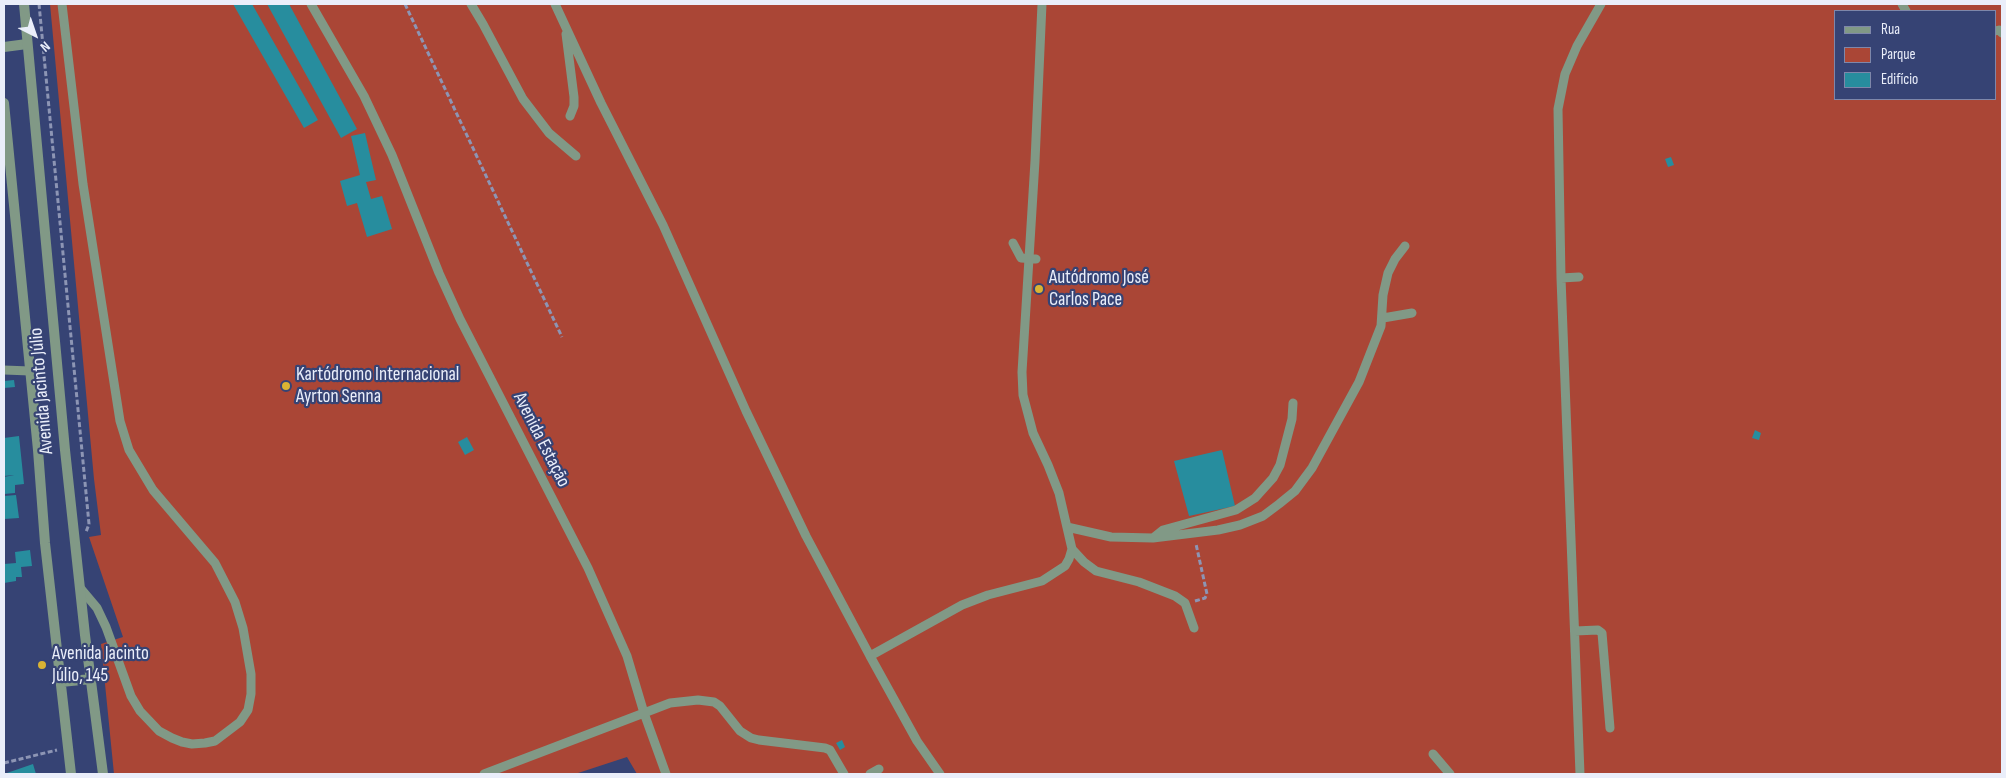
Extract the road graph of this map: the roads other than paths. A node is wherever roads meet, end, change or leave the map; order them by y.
1 (24, 4) edge
2 (62, 4) edge
3 (311, 4) edge
4 (470, 4) edge
5 (554, 4) edge
6 (1042, 4) edge
7 (1601, 4) edge
8 (565, 26) junction
9 (27, 44) junction
10 (4, 47) edge
11 (4, 103) edge
12 (570, 116) dead end
13 (576, 156) dead end
14 (7, 169) edge
15 (1012, 243) dead end
16 (1406, 246) dead end
17 (1032, 259) junction
18 (1579, 277) dead end
19 (1561, 278) junction
20 (1412, 314) dead end
21 (1383, 318) junction
22 (4, 370) edge
23 (30, 371) junction
24 (1293, 403) dead end
25 (1068, 527) junction
26 (1153, 538) junction
27 (1072, 549) junction
28 (81, 589) junction
29 (1194, 628) dead end
30 (1574, 631) junction
31 (870, 656) junction
32 (91, 679) junction
33 (61, 682) junction
34 (644, 713) junction
35 (1610, 728) dead end
36 (1433, 754) dead end
37 (879, 769) dead end
38 (71, 774) edge
39 (103, 774) edge
40 (484, 774) edge
41 (666, 774) edge
42 (844, 774) edge
43 (870, 774) edge
44 (940, 774) edge
45 (1450, 774) edge
46 (1580, 774) edge

1 - 9 street, Avenida Jacinto Júlio
2 - 28 lane
3 - 34 lane, Avenida Estação
4 - 13 lane
5 - 8 lane
6 - 17 lane
7 - 19 lane
8 - 12 lane
8 - 31 lane
9 - 10 street
9 - 28 street, Avenida Jacinto Júlio
11 - 14 street, Avenida Jacinto Júlio
14 - 23 street, Avenida Jacinto Júlio
15 - 17 lane
16 - 21 lane
17 - 25 lane
18 - 19 lane
19 - 30 lane
20 - 21 lane
21 - 26 lane
22 - 23 lane
23 - 33 street, Avenida Jacinto Júlio
24 - 26 lane
25 - 26 lane
25 - 27 lane
27 - 29 lane
27 - 31 lane
28 - 32 street, Avenida Jacinto Júlio
30 - 35 lane
30 - 46 lane
31 - 44 lane
32 - 33 street
32 - 39 street, Avenida Jacinto Júlio
33 - 38 street, Avenida Jacinto Júlio
34 - 40 lane
34 - 41 lane, Avenida Estação
34 - 42 lane
36 - 45 lane
37 - 43 lane

